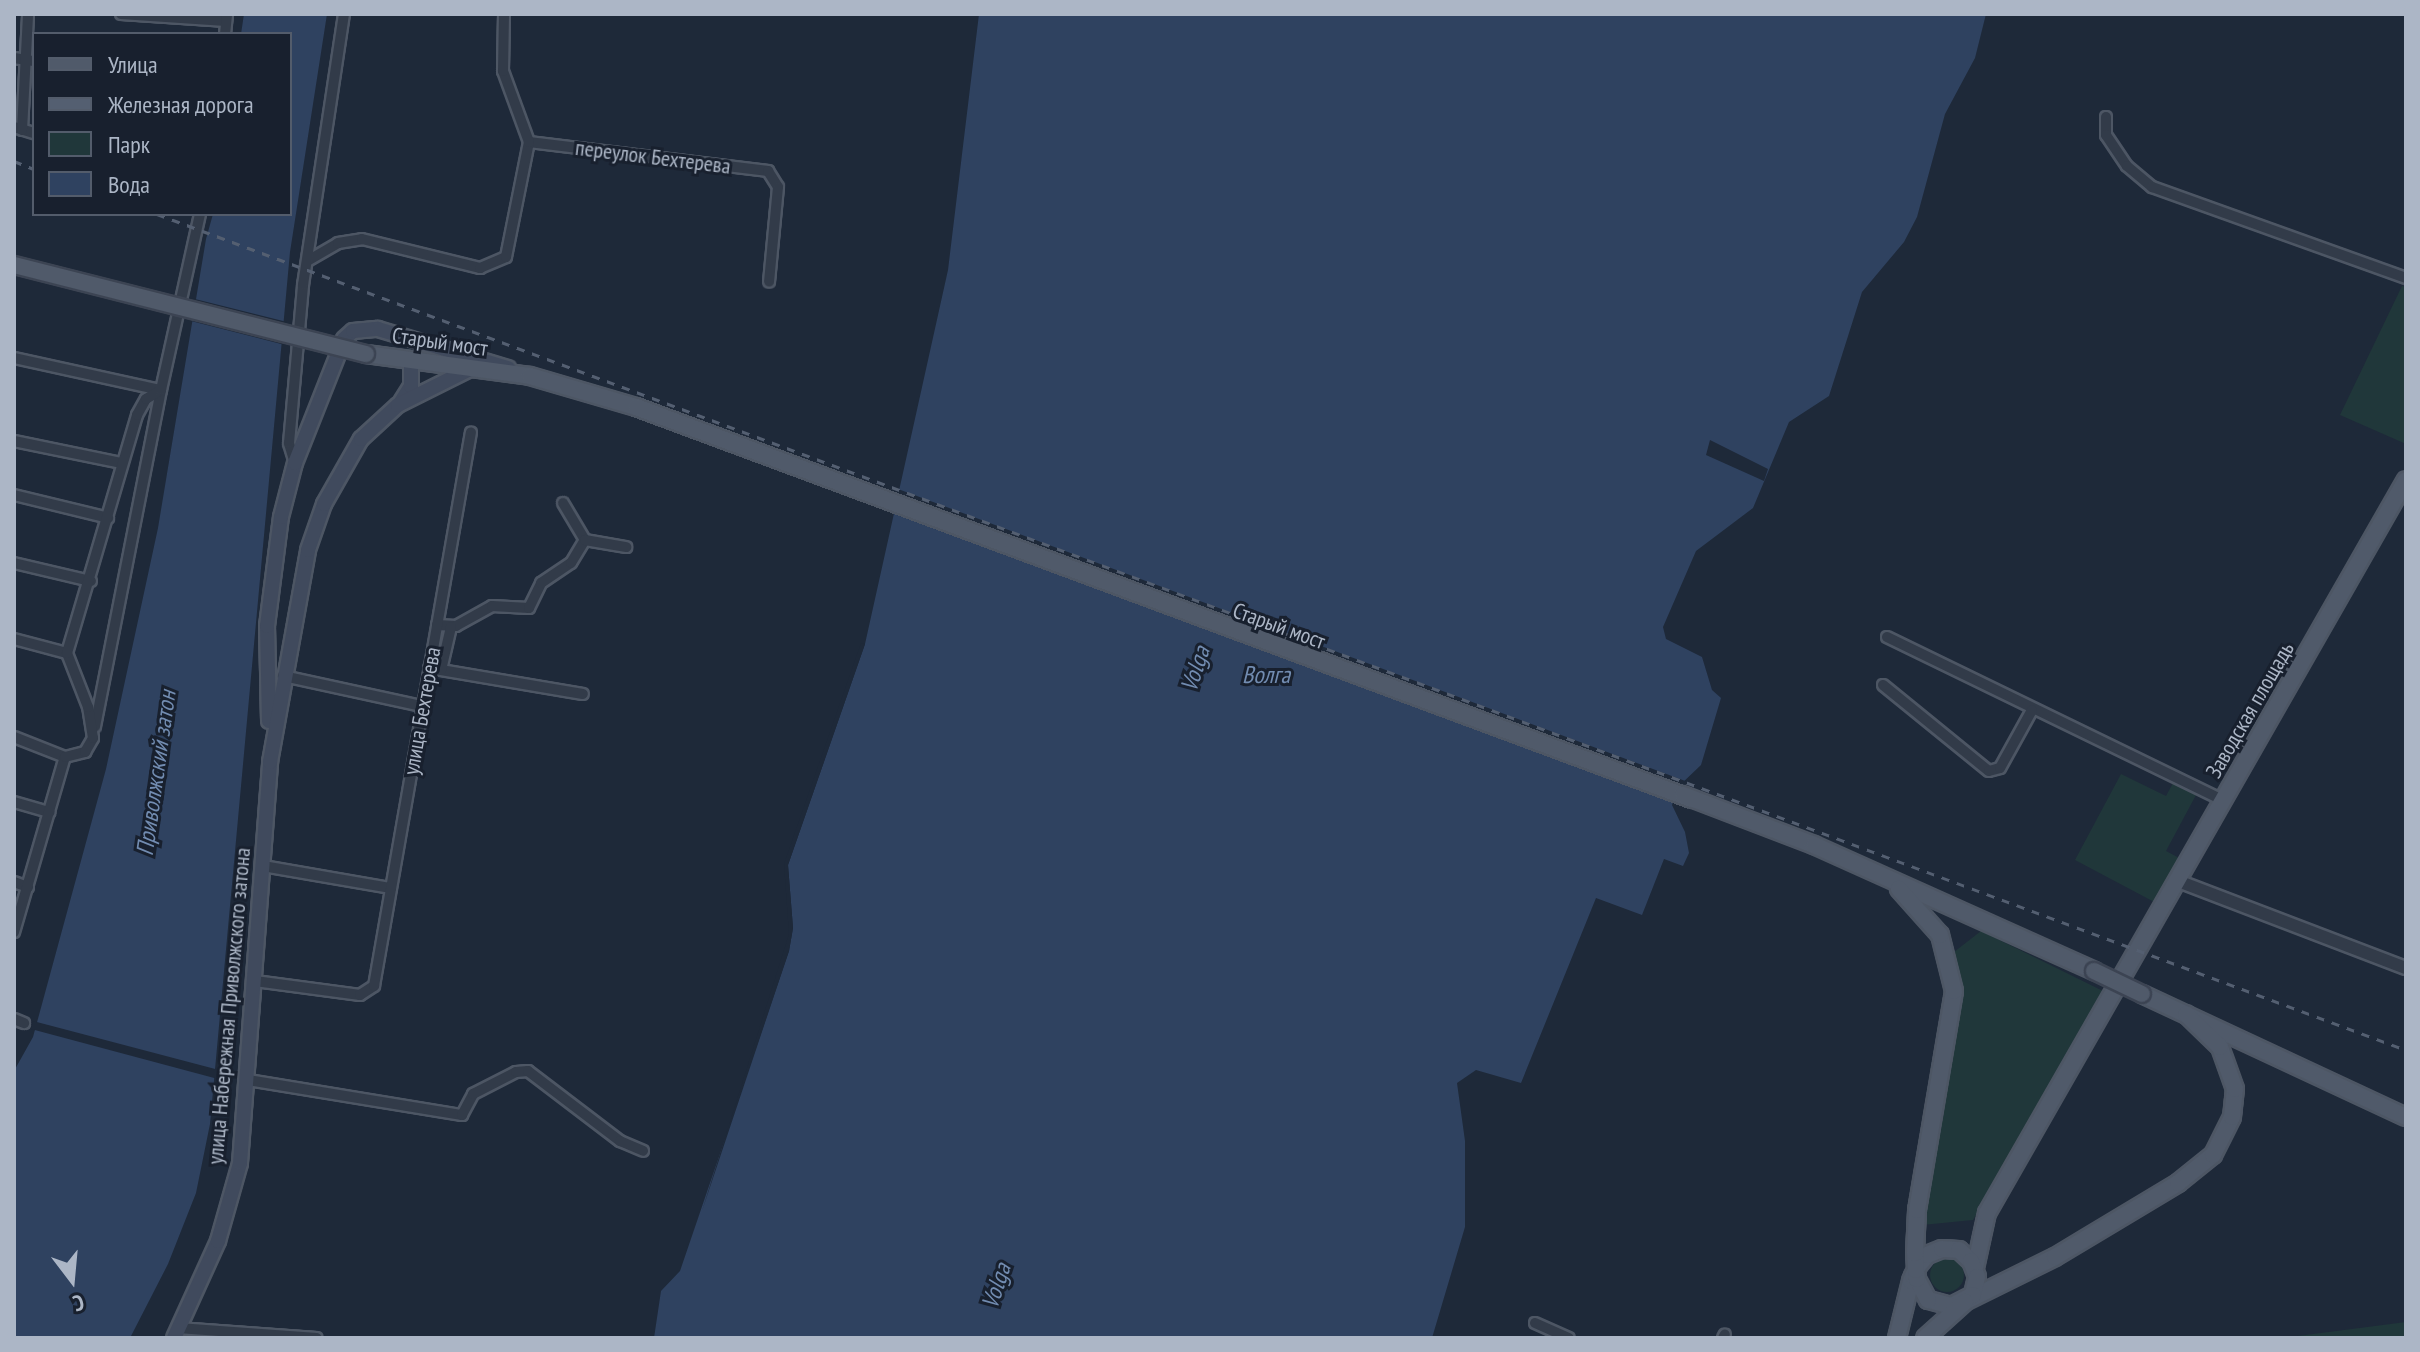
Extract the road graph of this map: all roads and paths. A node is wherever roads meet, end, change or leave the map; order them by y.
1 (28, 14) edge
2 (121, 14) edge
3 (344, 14) edge
4 (504, 14) edge
5 (227, 18) edge
6 (24, 60) edge
7 (2106, 117) dead end
8 (18, 128) edge
9 (529, 142) junction
10 (199, 220) edge
11 (309, 260) junction
12 (14, 265) edge
13 (2406, 278) edge
14 (769, 282) dead end
15 (14, 358) edge
16 (411, 362) junction
17 (471, 363) junction
18 (161, 390) junction
19 (398, 405) junction
20 (471, 432) dead end
21 (14, 441) edge
22 (121, 463) junction
23 (295, 463) junction
24 (2406, 480) edge
25 (14, 495) edge
26 (563, 503) dead end
27 (108, 518) junction
28 (585, 540) junction
29 (626, 547) dead end
30 (14, 563) edge
31 (91, 581) junction
32 (437, 625) junction
33 (451, 627) junction
34 (1887, 637) dead end
35 (14, 639) edge
36 (67, 653) junction
37 (429, 668) junction
38 (441, 670) junction
39 (283, 676) junction
40 (1883, 685) dead end
41 (583, 694) dead end
42 (422, 706) junction
43 (2032, 710) junction
44 (14, 737) edge
45 (93, 738) junction
46 (65, 757) junction
47 (270, 762) junction
48 (2223, 800) junction
49 (14, 802) edge
50 (50, 812) junction
51 (263, 866) junction
52 (1867, 869) junction
53 (2178, 881) junction
54 (14, 882) edge
55 (28, 887) junction
56 (391, 888) junction
57 (14, 932) edge
58 (2406, 968) edge
59 (255, 981) junction
60 (2186, 1014) junction
61 (248, 1080) junction
62 (2406, 1117) edge
63 (643, 1151) dead end
64 (1987, 1213) junction
65 (1945, 1248) junction
66 (1975, 1268) junction
67 (1916, 1270) junction
68 (1966, 1301) junction
69 (1535, 1323) dead end
70 (176, 1333) edge
71 (317, 1338) edge
72 (1569, 1338) edge
73 (1897, 1338) edge
74 (1925, 1338) edge

1 - 6 street
2 - 5 street
3 - 11 street
4 - 9 street
6 - 8 street
7 - 13 street
9 - 11 street
9 - 14 street, переулок Бехтерева
10 - 18 street
11 - 23 street
12 - 16 main road, Старый мост, bridge
15 - 18 street
16 - 17 main road, Старый мост
16 - 19 main road
17 - 19 main road, улица Набережная Приволжского затона
17 - 23 main road, улица Набережная Приволжского затона
17 - 52 main road, Старый мост
18 - 22 street
18 - 45 street
19 - 39 main road, улица Набережная Приволжского затона
20 - 32 street, улица Бехтерева
21 - 22 street
22 - 27 street
23 - 47 main road, улица Набережная Приволжского затона
24 - 48 main road, Заводская площадь
25 - 27 street
26 - 28 street
27 - 31 street
28 - 29 street
28 - 33 street
30 - 31 street
31 - 36 street
32 - 33 street
32 - 37 street, улица Бехтерева
33 - 38 street
34 - 43 street
35 - 36 street
36 - 45 street
37 - 38 street
37 - 42 street, улица Бехтерева
38 - 41 street
39 - 42 street
39 - 47 main road, улица Набережная Приволжского затона
40 - 43 street
42 - 56 street, улица Бехтерева
43 - 48 street
44 - 46 street
45 - 46 street
46 - 50 street
47 - 51 main road, улица Набережная Приволжского затона
48 - 53 main road, Заводская площадь
49 - 50 street
50 - 55 street
51 - 56 street
51 - 59 main road, улица Набережная Приволжского затона
52 - 60 main road, bridge
52 - 67 main road
53 - 58 street
53 - 64 main road, Заводская площадь
54 - 55 street
55 - 57 street
56 - 59 street, улица Бехтерева
59 - 61 main road, улица Набережная Приволжского затона
60 - 62 main road
60 - 68 main road
61 - 63 street
61 - 70 main road, улица Набережная Приволжского затона
64 - 65 main road
64 - 66 main road
65 - 66 main road
65 - 67 main road
66 - 68 main road
67 - 68 main road
67 - 73 main road
68 - 74 main road
69 - 72 street
70 - 71 street

